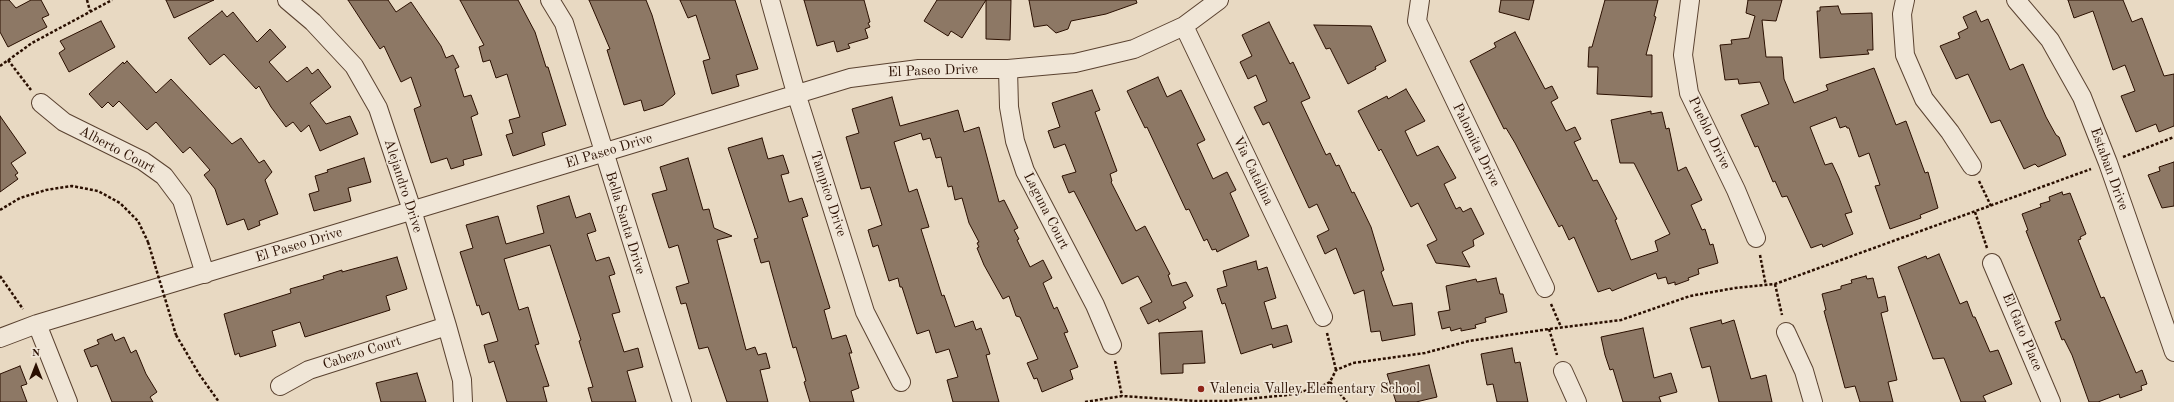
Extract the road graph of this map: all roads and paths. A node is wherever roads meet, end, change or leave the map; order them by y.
1 (87, 0) edge
2 (112, 0) edge
3 (287, 0) edge
4 (550, 0) edge
5 (770, 0) edge
6 (1219, 0) edge
7 (1420, 0) edge
8 (1690, 0) edge
9 (1905, 0) edge
10 (2016, 0) edge
11 (90, 10) junction
12 (1184, 26) junction
13 (8, 60) junction
14 (0, 66) edge
15 (1008, 69) junction
16 (796, 94) junction
17 (41, 103) joint
18 (2174, 136) edge
19 (604, 153) junction
20 (2123, 157) dead end
21 (1972, 166) joint
22 (2092, 168) dead end
23 (1991, 206) junction
24 (0, 210) edge
25 (412, 210) junction
26 (1976, 212) junction
27 (1756, 238) joint
28 (1992, 263) joint
29 (205, 274) junction
30 (0, 276) edge
31 (1775, 284) junction
32 (1766, 286) junction
33 (1545, 288) joint
34 (23, 309) dead end
35 (1323, 317) joint
36 (37, 324) junction
37 (447, 326) junction
38 (1561, 327) junction
39 (1548, 329) junction
40 (1786, 332) joint
41 (0, 338) edge
42 (1112, 345) joint
43 (2174, 352) edge
44 (1336, 370) junction
45 (1563, 371) joint
46 (901, 382) dead end
47 (1330, 382) junction
48 (280, 386) dead end
49 (1122, 396) junction
50 (68, 402) edge
51 (219, 402) edge
52 (463, 402) edge
53 (682, 402) edge
54 (1085, 402) edge
55 (1347, 402) edge
56 (1577, 402) edge
57 (1813, 402) edge
58 (2052, 402) edge

1 - 11 path
2 - 11 path
3 - 25 street, Alejandro Drive
4 - 19 street, Bella Santa Drive
5 - 16 street, Tampico Drive
6 - 12 street, El Paseo Drive
7 - 33 street, Palomita Drive
8 - 27 street, Pueblo Drive
9 - 21 street
10 - 43 street, Estaban Drive
11 - 13 path
12 - 15 street, El Paseo Drive
12 - 35 street, Via Catalina
13 - 14 path
13 - 17 path
15 - 16 street, El Paseo Drive
15 - 42 street, Laguna Court
16 - 19 street, El Paseo Drive
16 - 46 street, Tampico Drive
17 - 29 street, Alberto Court
18 - 20 path
19 - 25 street, El Paseo Drive
19 - 53 street, Bella Santa Drive
21 - 23 path
22 - 23 path
23 - 26 path
24 - 51 path, bridge
25 - 29 street, El Paseo Drive
25 - 37 street, Alejandro Drive
26 - 28 path
26 - 31 path
27 - 32 path
28 - 58 street, El Gato Place
29 - 36 street, El Paseo Drive
30 - 34 path
31 - 32 path
31 - 40 path
32 - 38 path
33 - 38 path
35 - 44 path
36 - 41 street, El Paseo Drive
36 - 50 street
37 - 48 street, Cabezo Court
37 - 52 street, Alejandro Drive
38 - 39 path
39 - 44 path
39 - 45 path
40 - 57 street
42 - 49 path
44 - 47 path
45 - 56 street
47 - 49 path
47 - 55 path
49 - 54 path

